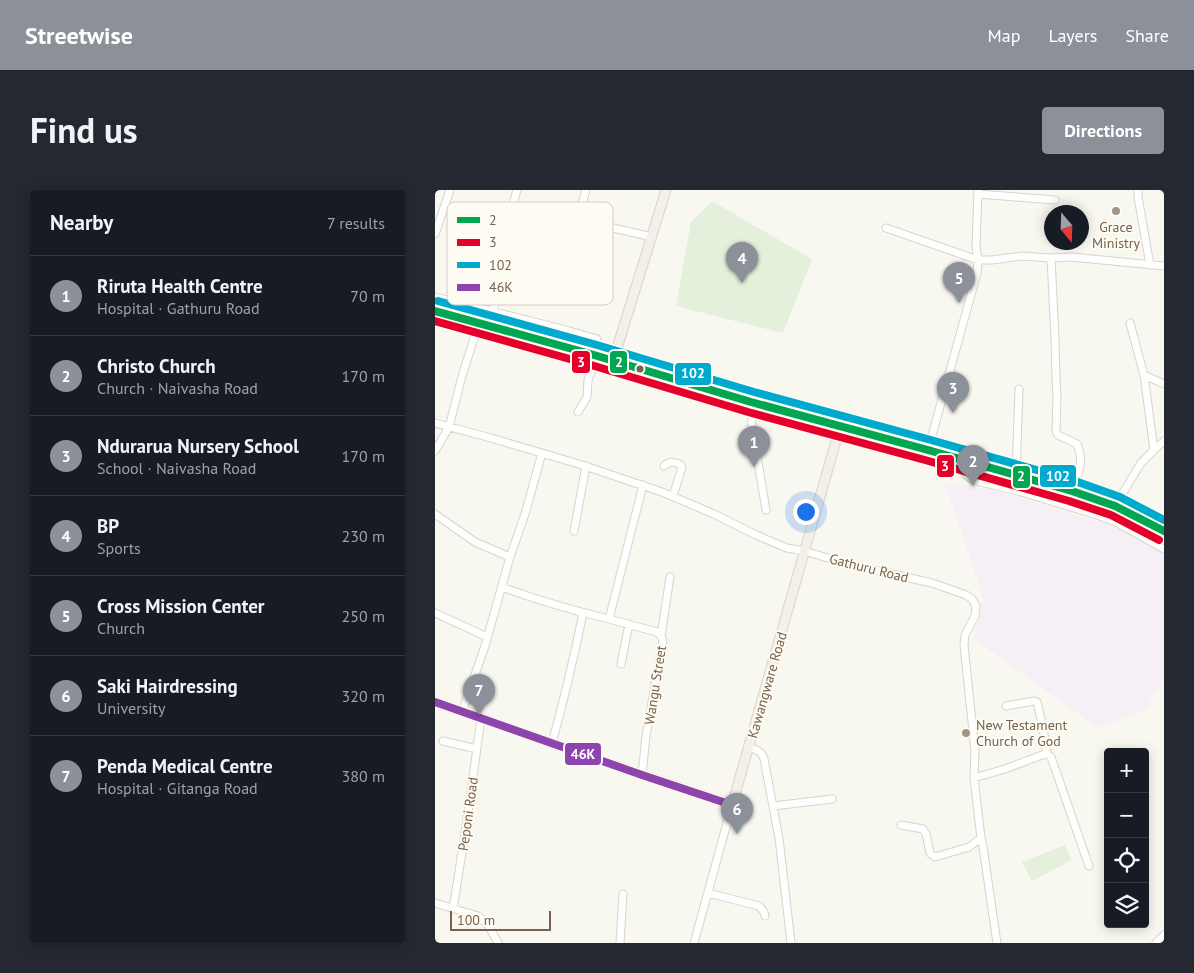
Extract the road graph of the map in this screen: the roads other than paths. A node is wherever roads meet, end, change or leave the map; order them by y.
1 (450, 190) edge
2 (666, 190) edge
3 (1138, 190) edge
4 (978, 192) edge
5 (1055, 200) dead end
6 (613, 228) edge
7 (886, 228) dead end
8 (435, 234) edge
9 (652, 237) junction
10 (1051, 258) junction
11 (978, 260) junction
12 (1150, 266) junction
13 (1164, 266) edge
14 (466, 305) edge
15 (495, 305) edge
16 (474, 307) junction
17 (435, 311) edge
18 (493, 312) junction
19 (502, 314) junction
20 (475, 321) junction
21 (1131, 323) dead end
22 (548, 325) junction
23 (499, 328) junction
24 (566, 330) junction
25 (545, 341) junction
26 (564, 346) junction
27 (595, 355) junction
28 (613, 360) junction
29 (1143, 375) junction
30 (1164, 384) edge
31 (1019, 389) dead end
32 (751, 402) junction
33 (579, 412) dead end
34 (435, 423) edge
35 (449, 427) junction
36 (840, 427) junction
37 (1164, 441) edge
38 (928, 450) junction
39 (1154, 450) junction
40 (435, 451) edge
41 (542, 453) junction
42 (967, 461) junction
43 (586, 466) junction
44 (664, 466) dead end
45 (1019, 476) junction
46 (643, 485) junction
47 (1018, 491) junction
48 (1072, 491) junction
49 (673, 496) junction
50 (1115, 506) junction
51 (765, 510) dead end
52 (435, 514) edge
53 (574, 531) dead end
54 (1164, 531) edge
55 (1164, 549) edge
56 (804, 551) junction
57 (510, 557) junction
58 (670, 577) dead end
59 (502, 586) junction
60 (435, 613) edge
61 (583, 613) junction
62 (609, 619) junction
63 (629, 624) junction
64 (661, 636) junction
65 (487, 637) junction
66 (621, 664) dead end
67 (435, 702) edge
68 (1006, 706) dead end
69 (462, 712) junction
70 (481, 718) junction
71 (443, 741) dead end
72 (552, 743) junction
73 (749, 747) junction
74 (477, 749) junction
75 (1047, 754) junction
76 (642, 775) junction
77 (974, 778) junction
78 (832, 799) dead end
79 (732, 804) junction
80 (773, 806) junction
81 (901, 825) dead end
82 (981, 838) junction
83 (1089, 866) dead end
84 (708, 893) junction
85 (623, 894) dead end
86 (435, 903) edge
87 (453, 908) junction
88 (765, 916) dead end
89 (1164, 935) edge
90 (498, 943) edge
91 (620, 943) edge
92 (694, 943) edge
93 (791, 943) edge
94 (997, 943) edge
95 (1156, 943) edge

1 - 8 street
2 - 9 main road
3 - 12 street
4 - 5 street
4 - 11 street
6 - 9 street
7 - 11 street
9 - 28 main road
10 - 11 street
10 - 12 street
10 - 48 street
11 - 38 street
12 - 13 street
14 - 16 street
15 - 18 street
16 - 18 street
16 - 20 street
17 - 20 main road
18 - 19 street
19 - 22 street
19 - 23 street
20 - 23 main road
20 - 35 street
21 - 29 street
22 - 24 street
22 - 25 street
23 - 25 main road
24 - 26 street
24 - 27 street
25 - 26 main road
26 - 27 main road
27 - 28 main road
27 - 33 street
28 - 32 main road
29 - 30 street
29 - 39 street
31 - 45 street
32 - 36 main road
32 - 51 street
34 - 35 street, Gathuru Road
35 - 40 street
35 - 41 street, Gathuru Road
36 - 38 main road
36 - 56 main road, Kawangware Road
37 - 39 street
38 - 42 main road
39 - 50 street
41 - 43 street, Gathuru Road
41 - 57 street
42 - 45 main road
42 - 47 street
43 - 46 street, Gathuru Road
43 - 53 street
44 - 49 street
45 - 47 street
45 - 48 main road
46 - 49 street, Gathuru Road
46 - 62 street
47 - 55 street
48 - 50 main road
49 - 56 street, Gathuru Road
50 - 54 main road
52 - 57 street
56 - 73 main road, Kawangware Road
56 - 77 street, Gathuru Road
57 - 59 street
58 - 64 street
59 - 61 street, Wangu Street
59 - 65 street
60 - 65 street
61 - 62 street, Wangu Street
61 - 72 street
62 - 63 street, Wangu Street
63 - 64 street, Wangu Street
63 - 66 street
64 - 76 street, Wangu Street
65 - 69 street
67 - 69 main road
68 - 75 street
69 - 70 main road
70 - 72 main road
70 - 74 street, Peponi Road
71 - 74 street
72 - 76 main road
73 - 79 main road, Kawangware Road
73 - 80 street
74 - 87 street, Peponi Road
75 - 77 street
75 - 83 street
76 - 79 main road
77 - 82 street, Gathuru Road
78 - 80 street
79 - 84 street, Kawangware Road
80 - 93 street
81 - 82 street
82 - 94 street, Gathuru Road
84 - 88 street
84 - 92 street, Kawangware Road
85 - 91 street
86 - 87 street
87 - 90 street
89 - 95 street

